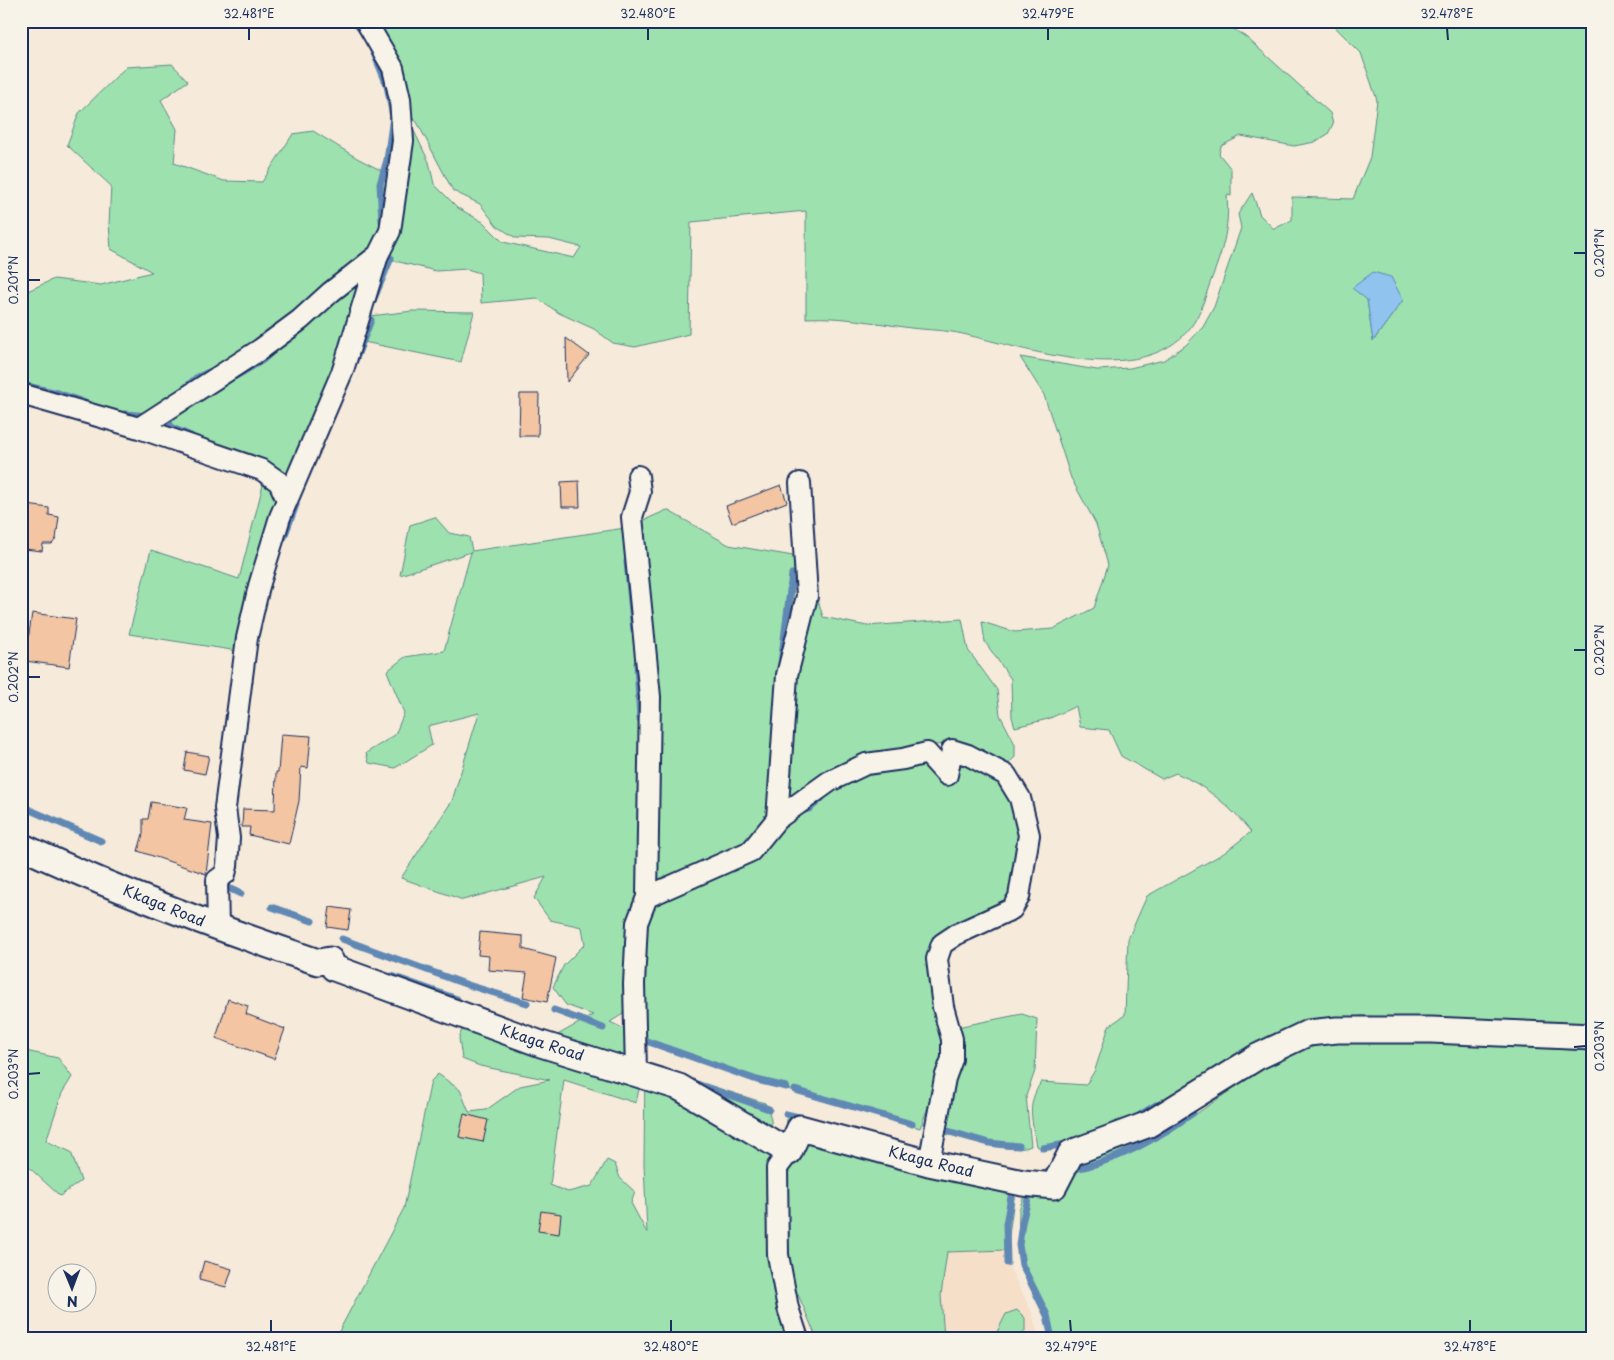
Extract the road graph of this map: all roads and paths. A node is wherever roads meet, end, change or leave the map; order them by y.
1 (371, 21) edge
2 (378, 255) junction
3 (21, 394) edge
4 (139, 428) junction
5 (638, 476) dead end
6 (800, 483) dead end
7 (286, 500) junction
8 (777, 819) junction
9 (21, 846) edge
10 (648, 897) junction
11 (218, 928) junction
12 (1593, 1037) edge
13 (636, 1072) junction
14 (789, 1152) junction
15 (929, 1163) junction
16 (798, 1339) edge

1 - 2 street
2 - 4 street
2 - 7 street
3 - 4 street
4 - 7 street
5 - 10 street
6 - 8 street
7 - 11 street
8 - 10 street
8 - 15 street
9 - 11 street, Kkaga Road
10 - 13 street
11 - 13 street, Kkaga Road
12 - 15 street, Kkaga Road
13 - 14 street, Kkaga Road
14 - 15 street, Kkaga Road
14 - 16 street

